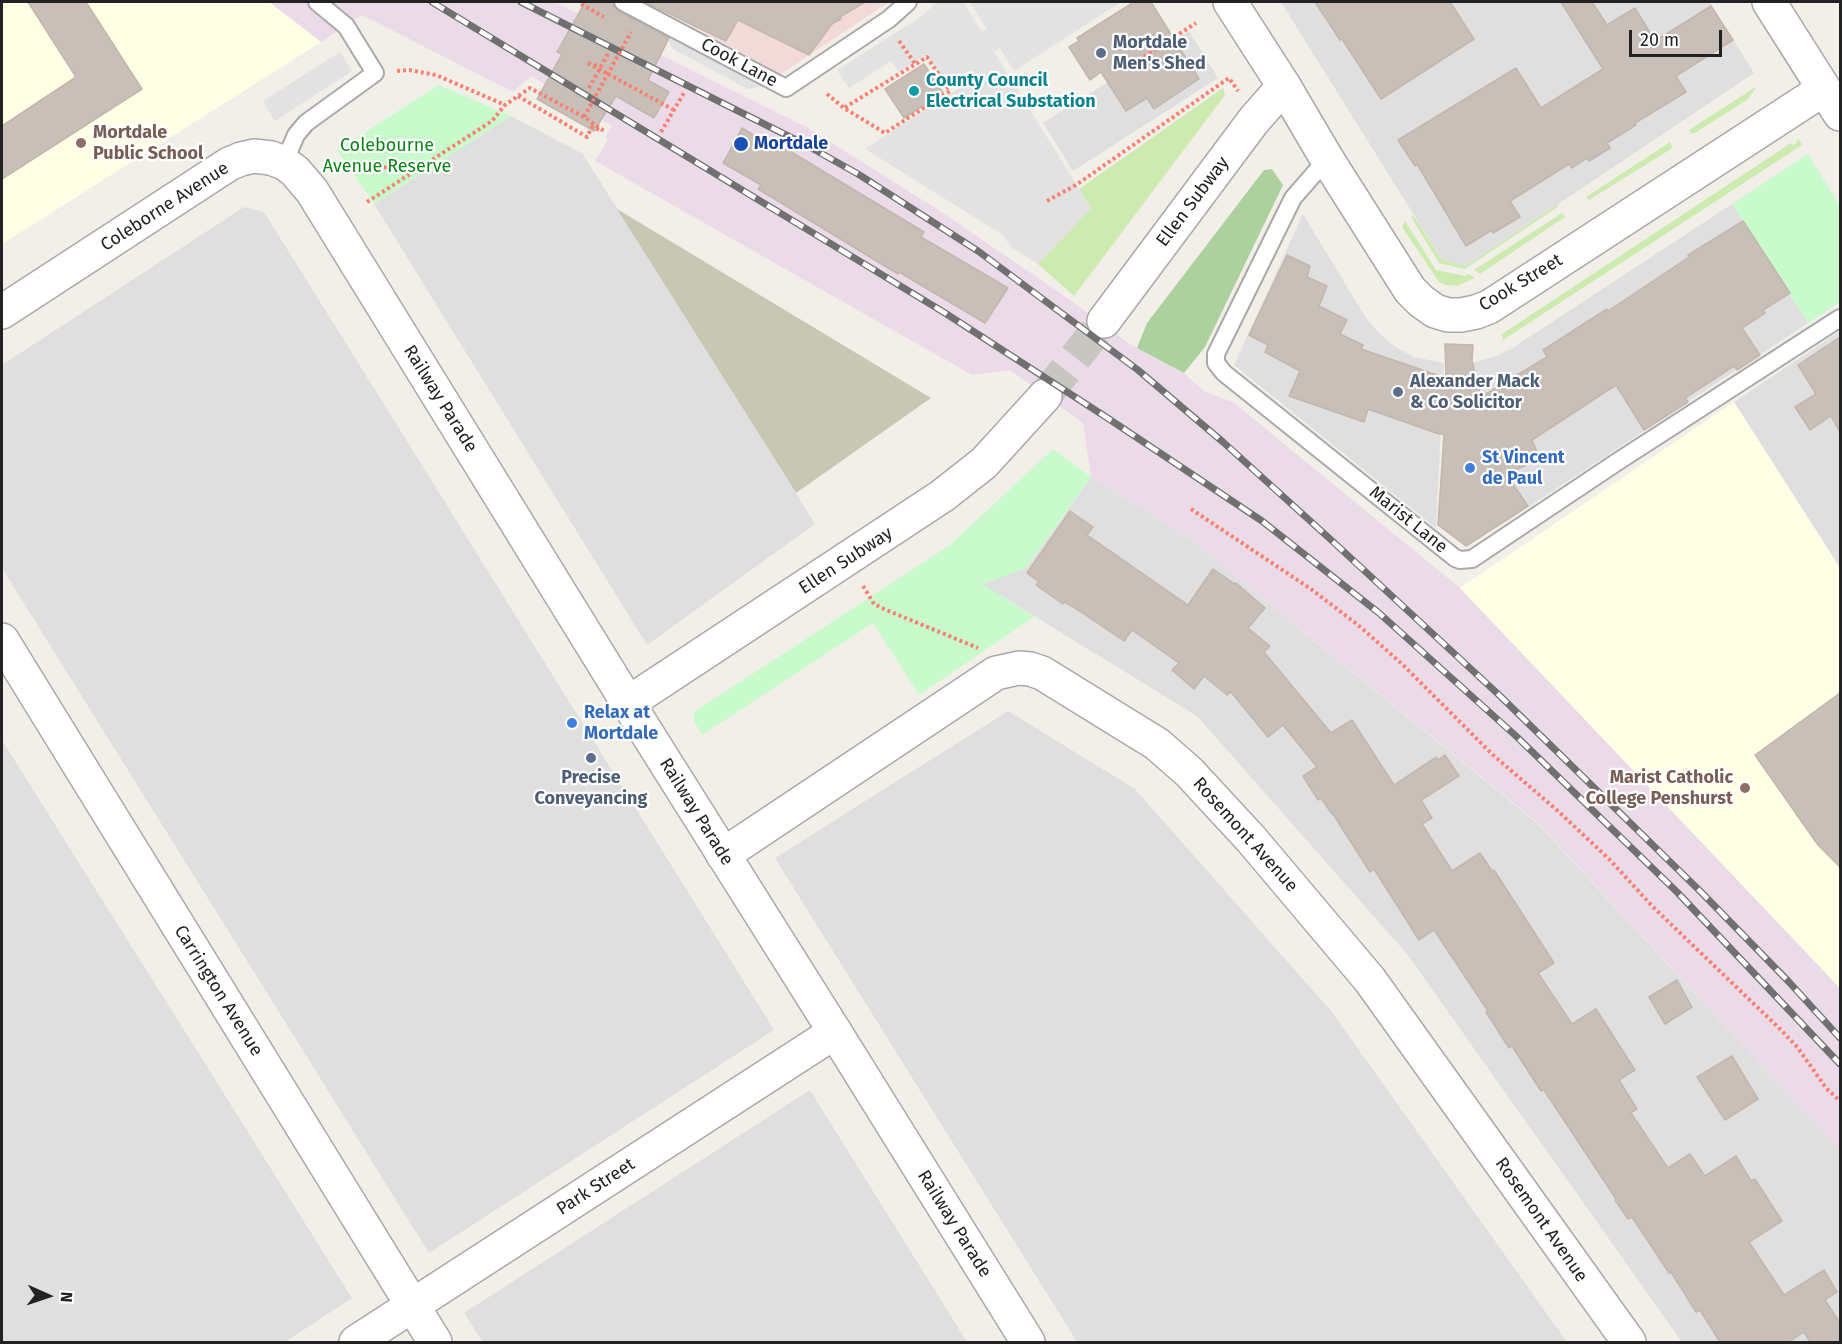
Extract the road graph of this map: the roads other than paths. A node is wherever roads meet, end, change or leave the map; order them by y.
1 (317, 2) edge
2 (623, 2) edge
3 (908, 2) edge
4 (1230, 2) edge
5 (1770, 2) edge
6 (1284, 86) junction
7 (1832, 101) edge
8 (1327, 159) junction
9 (284, 163) junction
10 (2, 312) edge
11 (1840, 318) edge
12 (1104, 321) tunnel mouth
13 (1045, 396) tunnel mouth
14 (2, 640) edge
15 (628, 703) junction
16 (723, 855) junction
17 (836, 1032) junction
18 (412, 1306) junction
19 (356, 1342) edge
20 (435, 1342) edge
21 (1028, 1342) edge
22 (1629, 1342) edge

1 - 9 lane
2 - 3 lane, Cook Lane
4 - 6 street, Cook Street
5 - 7 street
6 - 8 street, Cook Street
6 - 12 street, Ellen Subway
7 - 8 street, Cook Street
8 - 11 lane, Marist Lane
9 - 10 street, Coleborne Avenue
9 - 15 street, Railway Parade
13 - 15 street, Ellen Subway
14 - 18 street, Carrington Avenue
15 - 16 street, Railway Parade
16 - 17 street, Railway Parade
16 - 22 street, Rosemont Avenue
17 - 18 street, Park Street
17 - 21 street, Railway Parade
18 - 19 street, Park Street
18 - 20 street, Carrington Avenue

